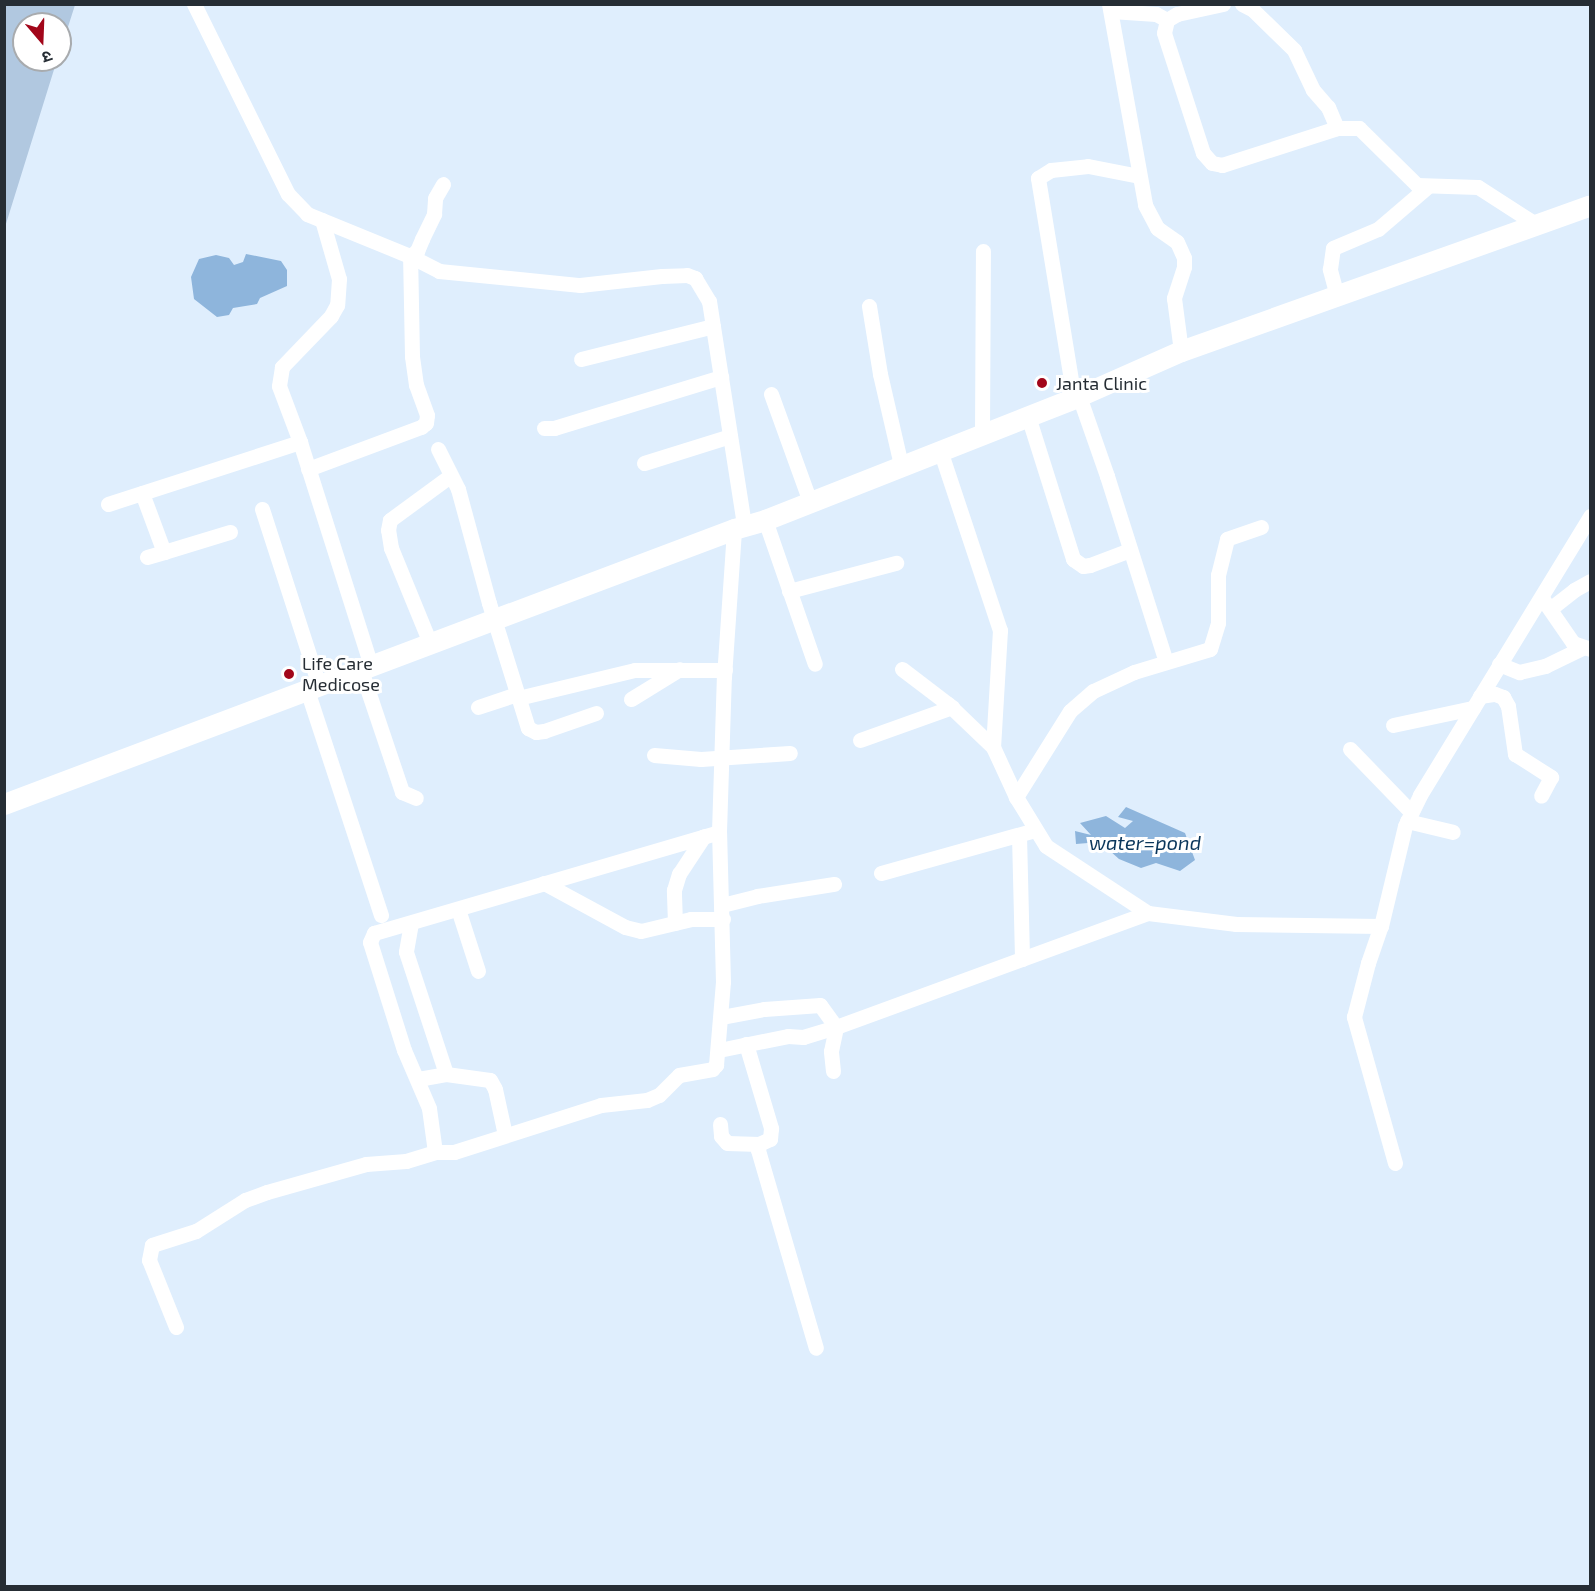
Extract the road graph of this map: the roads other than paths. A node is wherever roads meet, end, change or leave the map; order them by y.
1 (194, 4) edge
2 (1223, 4) edge
3 (1242, 4) edge
4 (1110, 8) edge
5 (1167, 20) junction
6 (1337, 128) junction
7 (1139, 176) junction
8 (443, 184) dead end
9 (1427, 187) junction
10 (1590, 205) edge
11 (322, 220) junction
12 (1537, 225) junction
13 (983, 251) dead end
14 (410, 256) junction
15 (1337, 296) junction
16 (869, 306) dead end
17 (713, 326) junction
18 (1181, 351) junction
19 (581, 359) dead end
20 (721, 377) junction
21 (771, 394) dead end
22 (1076, 397) junction
23 (1028, 416) junction
24 (544, 428) dead end
25 (982, 433) junction
26 (730, 436) junction
27 (300, 442) junction
28 (438, 449) dead end
29 (940, 450) junction
30 (644, 463) dead end
31 (901, 465) junction
32 (308, 469) junction
33 (450, 476) junction
34 (142, 493) junction
35 (810, 502) junction
36 (108, 504) dead end
37 (262, 509) dead end
38 (1589, 520) edge
39 (747, 525) junction
40 (1261, 528) dead end
41 (230, 532) dead end
42 (1131, 550) junction
43 (164, 552) junction
44 (147, 557) dead end
45 (896, 562) dead end
46 (1590, 581) edge
47 (789, 591) junction
48 (1546, 603) junction
49 (494, 619) junction
50 (430, 643) junction
51 (1587, 648) edge
52 (1166, 662) junction
53 (815, 664) dead end
54 (1499, 664) junction
55 (366, 668) junction
56 (680, 669) junction
57 (902, 669) dead end
58 (725, 670) junction
59 (313, 688) junction
60 (517, 696) junction
61 (631, 699) dead end
62 (1476, 702) junction
63 (478, 707) dead end
64 (952, 707) junction
65 (596, 713) dead end
66 (1393, 725) dead end
67 (860, 740) dead end
68 (993, 747) junction
69 (1350, 749) dead end
70 (790, 753) dead end
71 (654, 755) dead end
72 (722, 758) junction
73 (1541, 796) dead end
74 (1016, 797) junction
75 (416, 798) dead end
76 (4, 804) edge
77 (1409, 816) junction
78 (1035, 830) junction
79 (720, 832) junction
80 (1452, 832) dead end
81 (1019, 835) junction
82 (704, 836) junction
83 (882, 873) dead end
84 (544, 883) junction
85 (834, 884) dead end
86 (458, 909) junction
87 (723, 912) junction
88 (1148, 913) junction
89 (381, 915) dead end
90 (411, 922) junction
91 (675, 923) junction
92 (1381, 926) junction
93 (1022, 959) junction
94 (478, 971) dead end
95 (721, 1017) junction
96 (836, 1027) junction
97 (746, 1044) junction
98 (719, 1050) junction
99 (832, 1071) dead end
100 (446, 1074) junction
101 (417, 1079) junction
102 (720, 1124) dead end
103 (505, 1135) junction
104 (759, 1144) junction
105 (435, 1152) junction
106 (1395, 1163) dead end
107 (176, 1328) dead end
108 (816, 1348) dead end

1 - 11 street
2 - 5 street
3 - 6 street
4 - 5 street
4 - 7 street
5 - 6 street
6 - 9 street
7 - 18 street
7 - 22 street
8 - 14 street
9 - 12 street
9 - 15 street
10 - 12 street
11 - 14 street
11 - 27 street
12 - 15 street
13 - 25 street
14 - 17 street
14 - 32 street
15 - 18 street
16 - 31 street
17 - 19 street
17 - 20 street
18 - 22 street
20 - 24 street
20 - 26 street
21 - 35 street
22 - 23 street
22 - 42 street
23 - 25 street
23 - 42 street
25 - 29 street
26 - 30 street
26 - 39 street
27 - 32 street
27 - 34 street
28 - 33 street
29 - 31 street
29 - 68 street
31 - 35 street
32 - 55 street
33 - 49 street
33 - 50 street
34 - 36 street
34 - 43 street
35 - 39 street
37 - 59 street
38 - 48 street
39 - 47 street
39 - 49 street
39 - 58 street
40 - 52 street
41 - 43 street
42 - 52 street
43 - 44 street
45 - 47 street
46 - 48 street
47 - 53 street
48 - 51 street
48 - 54 street
49 - 50 street
49 - 60 street
50 - 55 street
51 - 54 street
52 - 74 street
54 - 62 street
55 - 59 street
55 - 75 street
56 - 58 street
56 - 60 street
56 - 61 street
57 - 64 street
58 - 72 street
59 - 76 street
59 - 89 street
60 - 63 street
60 - 65 street
62 - 66 street
62 - 73 street
62 - 77 street
64 - 67 street
64 - 68 street
68 - 74 street
69 - 77 street
70 - 72 street
71 - 72 street
72 - 79 street
74 - 78 street
77 - 80 street
77 - 92 street
78 - 81 street
78 - 88 street
79 - 82 street
79 - 87 street
81 - 83 street
81 - 93 street
82 - 84 street
82 - 91 street
84 - 86 street
84 - 91 street
85 - 87 street
86 - 90 street
86 - 94 street
87 - 91 street
87 - 95 street
88 - 92 street
88 - 93 street
90 - 100 street
90 - 101 street
92 - 106 street
93 - 96 street
95 - 96 street
95 - 98 street
96 - 97 street
96 - 99 street
97 - 98 street
97 - 104 street
98 - 103 street
100 - 101 street
100 - 103 street
101 - 105 street
102 - 104 street
103 - 105 street
104 - 108 street
105 - 107 street

